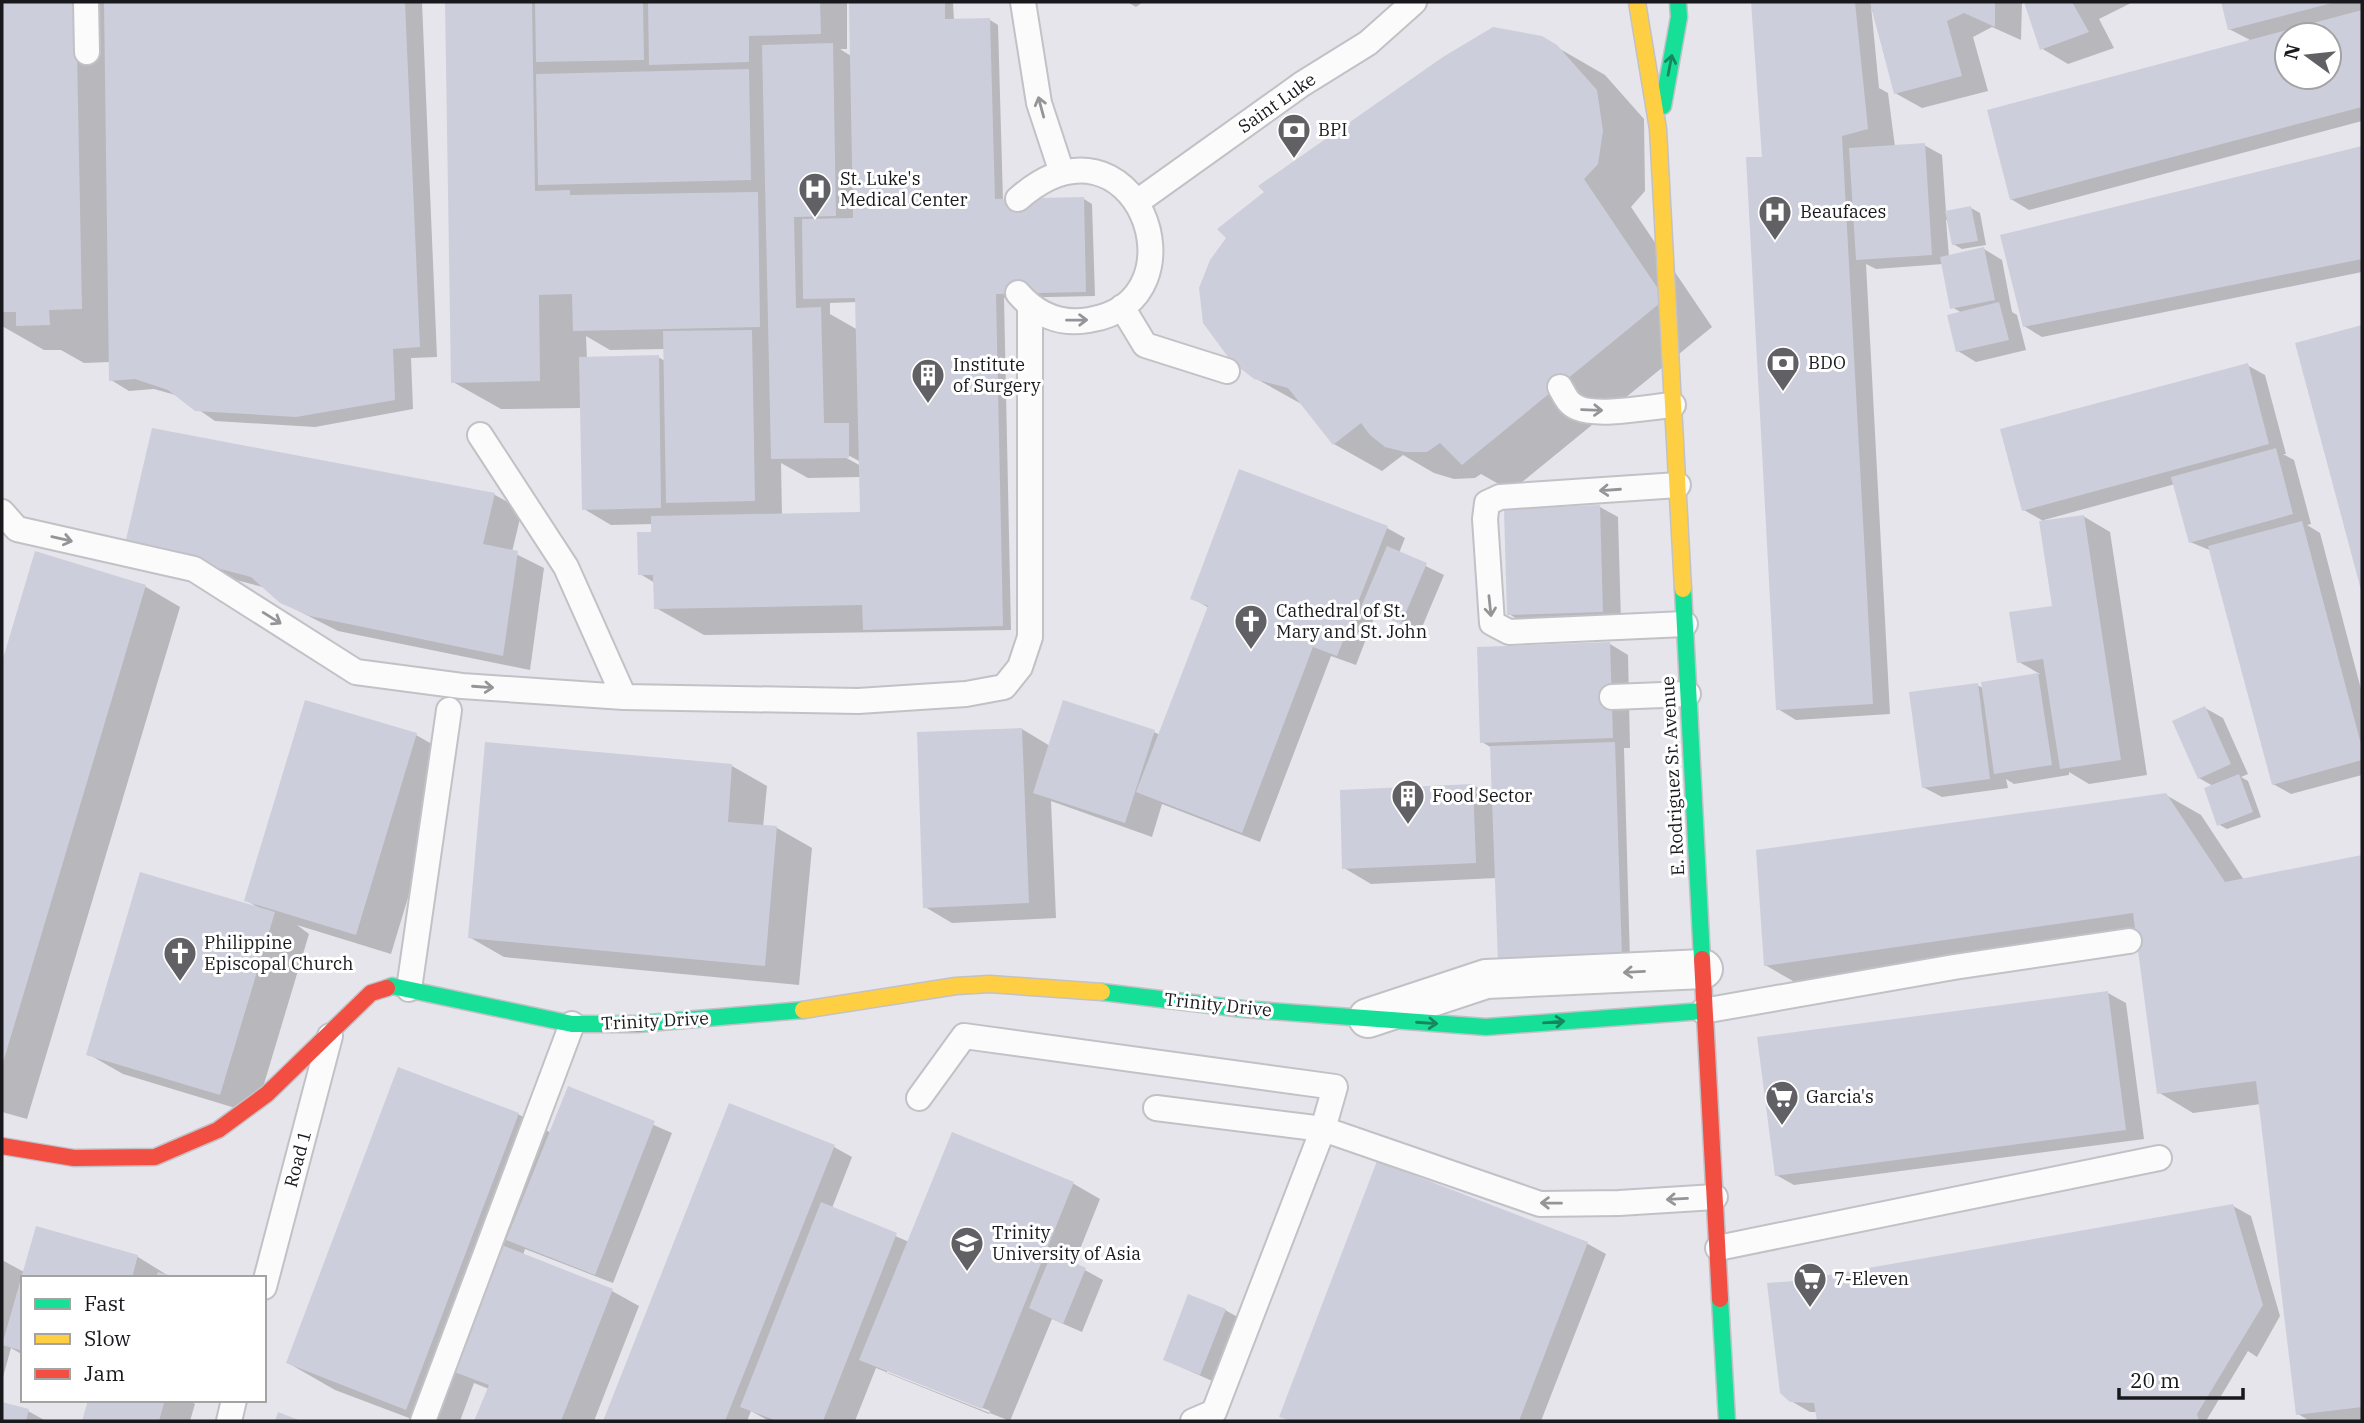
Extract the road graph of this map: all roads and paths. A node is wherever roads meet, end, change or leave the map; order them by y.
1 (86, 2) edge
2 (1023, 2) edge
3 (1414, 2) edge
4 (1637, 2) edge
5 (1678, 2) edge
6 (87, 52) dead end
7 (1658, 129) junction
8 (1062, 173) junction
9 (1018, 199) dead end
10 (1137, 202) junction
11 (1122, 307) junction
12 (1227, 371) dead end
13 (1560, 387) dead end
14 (1673, 405) junction
15 (480, 435) dead end
16 (1678, 485) junction
17 (2, 512) edge
18 (1685, 624) junction
19 (1688, 694) junction
20 (624, 697) junction
21 (1612, 697) dead end
22 (449, 710) dead end
23 (2129, 942) dead end
24 (1703, 968) junction
25 (408, 989) junction
26 (1703, 1011) junction
27 (1368, 1018) junction
28 (572, 1024) junction
29 (331, 1031) junction
30 (919, 1098) dead end
31 (1156, 1108) dead end
32 (1322, 1129) junction
33 (2, 1146) edge
34 (2158, 1158) dead end
35 (1714, 1197) junction
36 (1718, 1248) junction
37 (266, 1279) edge
38 (234, 1402) edge
39 (229, 1421) edge
40 (423, 1421) edge
41 (1193, 1421) edge
42 (1727, 1421) edge

1 - 6 lane
8 -> 2 lane
3 - 10 lane, Saint Luke
4 - 7 street, E. Rodriguez Sr. Avenue
7 -> 5 street, E. Rodriguez Sr. Avenue
7 - 14 street, E. Rodriguez Sr. Avenue
8 - 9 lane
8 - 10 lane
10 - 11 lane
11 - 12 lane
20 -> 11 lane
13 -> 14 lane
14 - 16 street, E. Rodriguez Sr. Avenue
15 - 20 lane
16 - 18 street, E. Rodriguez Sr. Avenue
16 -> 18 lane
17 -> 20 lane
18 - 19 street, E. Rodriguez Sr. Avenue
19 - 21 lane
19 - 24 street, E. Rodriguez Sr. Avenue
22 - 25 lane
23 - 26 lane
24 - 26 street, E. Rodriguez Sr. Avenue
24 -> 27 street, Trinity Drive
25 - 28 street, Trinity Drive
25 - 29 street, Trinity Drive
27 -> 26 street, Trinity Drive
26 - 35 street, E. Rodriguez Sr. Avenue
27 - 28 street, Trinity Drive
28 - 40 lane
29 - 33 street, Trinity Drive
29 - 37 lane, Road 1
30 - 32 lane
31 - 32 lane
35 -> 32 lane
32 - 41 lane
34 - 36 lane
35 - 36 street, E. Rodriguez Sr. Avenue
36 - 42 street, E. Rodriguez Sr. Avenue
38 - 39 lane

